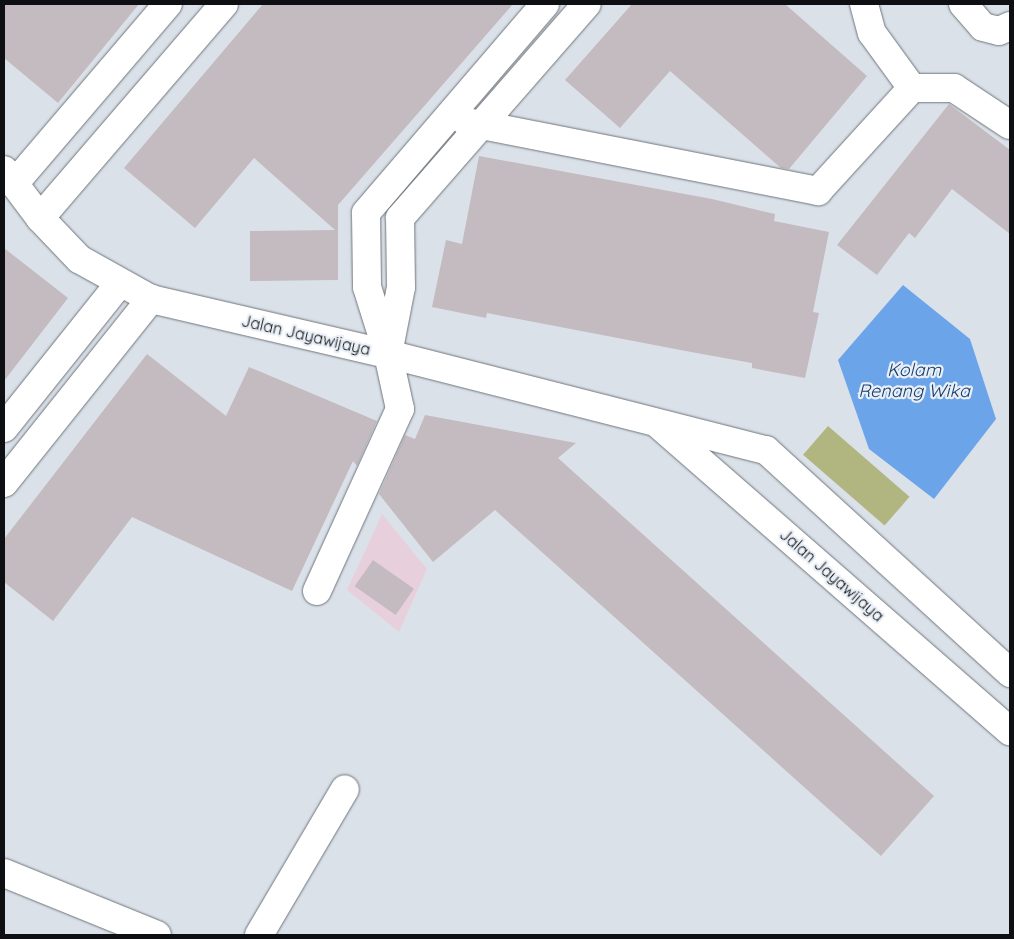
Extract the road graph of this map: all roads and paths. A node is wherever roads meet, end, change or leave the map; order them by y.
1 (168, 4) edge
2 (224, 4) edge
3 (545, 4) edge
4 (587, 4) edge
5 (864, 4) edge
6 (963, 4) edge
7 (1010, 26) edge
8 (912, 88) junction
9 (448, 118) junction
10 (1010, 125) edge
11 (481, 126) junction
12 (9, 177) edge
13 (40, 218) junction
14 (119, 284) junction
15 (151, 299) junction
16 (388, 354) junction
17 (654, 420) junction
18 (4, 428) edge
19 (4, 483) edge
20 (317, 591) dead end
21 (1010, 673) edge
22 (1010, 731) edge
23 (345, 789) dead end
24 (4, 873) edge
25 (157, 935) edge
26 (260, 935) edge

1 - 12 street
2 - 13 street
3 - 9 street
4 - 11 street
5 - 8 street
6 - 7 street
8 - 10 street
8 - 11 street
9 - 11 street
9 - 16 street
11 - 16 street
12 - 13 street, Jalan Jayawijaya
13 - 14 street, Jalan Jayawijaya
14 - 15 street, Jalan Jayawijaya
14 - 18 street
15 - 16 street, Jalan Jayawijaya
15 - 19 street
16 - 17 street, Jalan Jayawijaya
16 - 20 street
17 - 21 street, Jalan Jayawijaya
17 - 22 street, Jalan Jayawijaya
23 - 26 street
24 - 25 street

